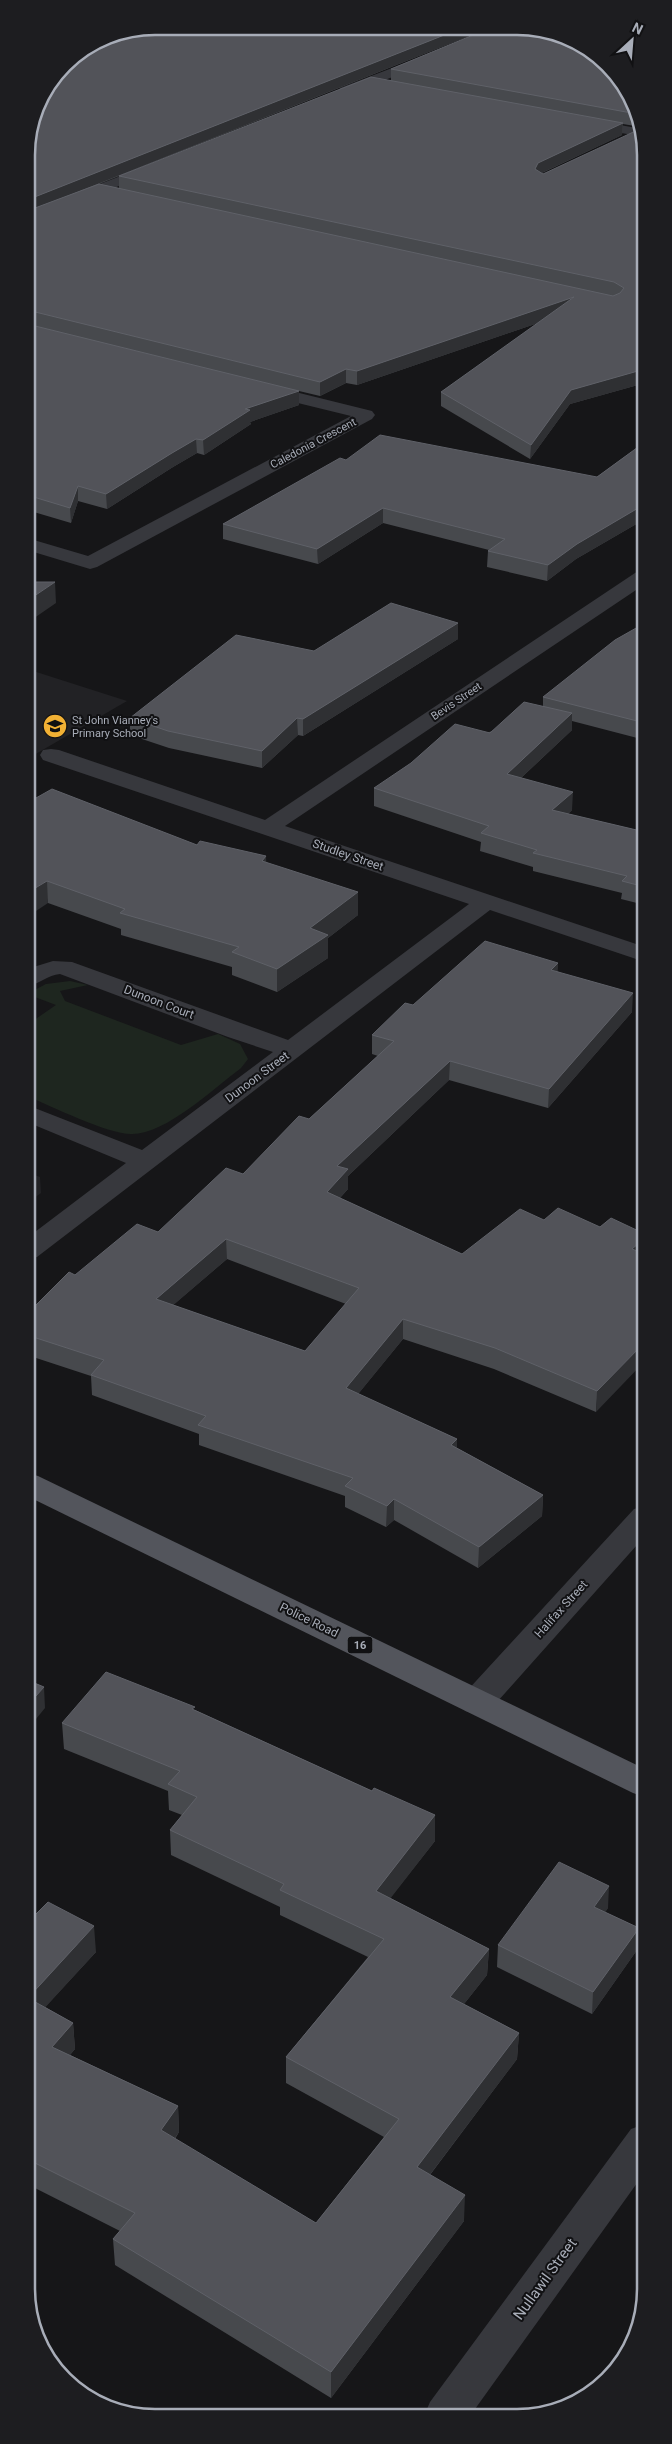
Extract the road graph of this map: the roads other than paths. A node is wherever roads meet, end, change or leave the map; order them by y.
1 (435, 56) edge
2 (369, 82) junction
3 (388, 86) edge
4 (332, 96) edge
5 (573, 120) edge
6 (634, 132) edge
7 (635, 136) edge
8 (623, 142) edge
9 (169, 161) edge
10 (98, 190) junction
11 (128, 196) edge
12 (62, 204) edge
13 (249, 386) edge
14 (35, 546) edge
15 (637, 580) edge
16 (51, 755) dead end
17 (267, 828) junction
18 (486, 902) junction
19 (637, 953) edge
20 (35, 974) edge
21 (293, 1050) junction
22 (35, 1116) edge
23 (145, 1161) junction
24 (35, 1244) edge
25 (35, 1487) edge
26 (637, 1525) edge
27 (477, 1702) junction
28 (637, 1780) edge
29 (637, 2152) edge
30 (450, 2409) edge

1 - 2 street
2 - 3 street
2 - 4 street
5 - 6 street
7 - 8 street
9 - 10 street
10 - 11 street
10 - 12 street
13 - 14 street, Caledonia Crescent
15 - 17 street, Bevis Street
16 - 17 street, Studley Street
17 - 18 street, Studley Street
18 - 19 street, Studley Street
18 - 21 street, Dunoon Street
20 - 21 street, Dunoon Court
21 - 23 street, Dunoon Street
22 - 23 street
23 - 24 street, Dunoon Street
25 - 27 main road, Police Road / 16
26 - 27 street, Halifax Street
27 - 28 main road, Police Road / 16
29 - 30 street, Nullawil Street

